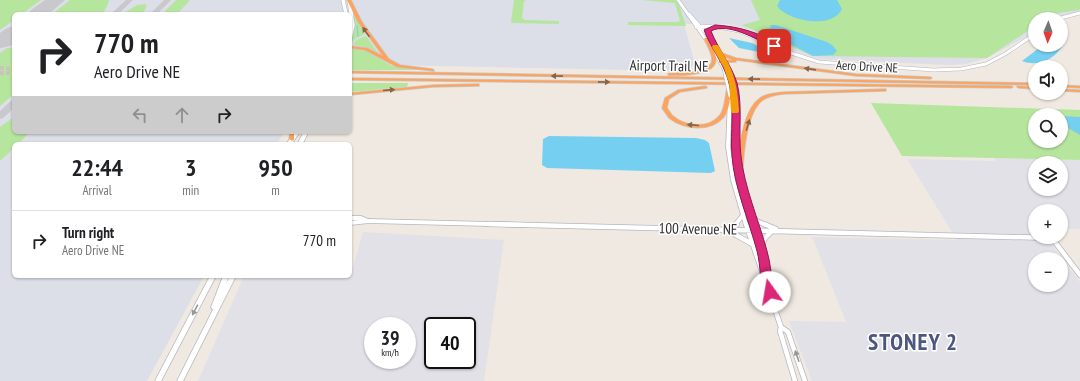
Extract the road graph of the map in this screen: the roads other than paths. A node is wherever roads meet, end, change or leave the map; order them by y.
1 (343, 0) edge
2 (349, 0) edge
3 (678, 0) edge
4 (346, 12) edge
5 (351, 12) edge
6 (1080, 13) edge
7 (1068, 16) edge
8 (352, 19) edge
9 (715, 26) junction
10 (698, 27) junction
11 (352, 30) edge
12 (708, 39) junction
13 (1028, 39) edge
14 (352, 47) edge
15 (720, 54) junction
16 (388, 61) junction
17 (723, 62) junction
18 (752, 62) junction
19 (726, 68) junction
20 (352, 72) edge
21 (514, 75) junction
22 (596, 77) junction
23 (352, 80) edge
24 (565, 82) junction
25 (1028, 84) edge
26 (1028, 84) edge
27 (819, 85) junction
28 (1068, 86) edge
29 (1022, 87) junction
30 (1028, 87) edge
31 (1080, 87) edge
32 (729, 88) joint
33 (1068, 90) edge
34 (1080, 91) edge
35 (352, 94) edge
36 (728, 96) junction
37 (292, 134) edge
38 (295, 134) edge
39 (292, 139) junction
40 (290, 142) edge
41 (740, 177) junction
42 (744, 214) junction
43 (751, 215) junction
44 (352, 218) edge
45 (369, 221) junction
46 (352, 223) edge
47 (727, 230) junction
48 (748, 230) junction
49 (756, 231) junction
50 (772, 231) junction
51 (780, 231) junction
52 (752, 244) junction
53 (761, 249) junction
54 (1080, 275) edge
55 (212, 278) edge
56 (225, 278) edge
57 (231, 278) edge
58 (766, 280) junction
59 (781, 327) junction
60 (205, 331) junction
61 (158, 381) edge
62 (180, 381) edge
63 (795, 381) edge
64 (805, 381) edge

1 - 4 main road
2 - 5 main road
16 -> 2 highway
3 - 10 street
6 - 7 street
8 - 11 main road
9 - 10 street, Aero Drive NE
9 - 12 street
9 - 13 street, Aero Drive NE
10 - 12 street
12 - 15 street
12 - 17 street
12 - 22 highway
14 - 16 highway
15 - 17 street
15 - 18 highway
16 - 21 highway
17 - 18 highway
17 - 19 street
26 -> 18 highway
19 - 32 street, bridge
19 - 41 street, bridge
20 - 21 highway, Airport Trail NE
22 -> 21 highway, Airport Trail NE
25 -> 22 highway, Airport Trail NE
23 - 24 highway, Airport Trail NE
24 -> 27 highway, Airport Trail NE
35 -> 24 highway
27 - 29 highway, Airport Trail NE
36 -> 27 highway
28 - 31 highway
29 - 30 highway, Airport Trail NE
41 -> 29 highway
32 - 36 highway, bridge
33 - 34 highway
36 - 42 street
37 - 39 highway
38 - 39 main road
39 - 40 main road
41 - 43 street
42 - 47 street
42 - 48 street
43 - 49 street
43 - 51 street
44 - 45 street, 100 Avenue NE
45 - 46 street, 100 Avenue NE
45 - 47 street, 100 Avenue NE
47 - 48 street, 100 Avenue NE
47 - 52 street
48 - 49 street, 100 Avenue NE
48 - 52 street
49 - 50 street, 100 Avenue NE
49 - 53 street
50 - 51 street, 100 Avenue NE
50 - 53 street
51 - 54 street, 100 Avenue NE
52 - 58 street
53 - 58 street
55 -> 61 main road
56 - 60 main road
57 - 60 main road
58 - 59 street
59 - 63 street
64 -> 59 street
60 - 62 main road

